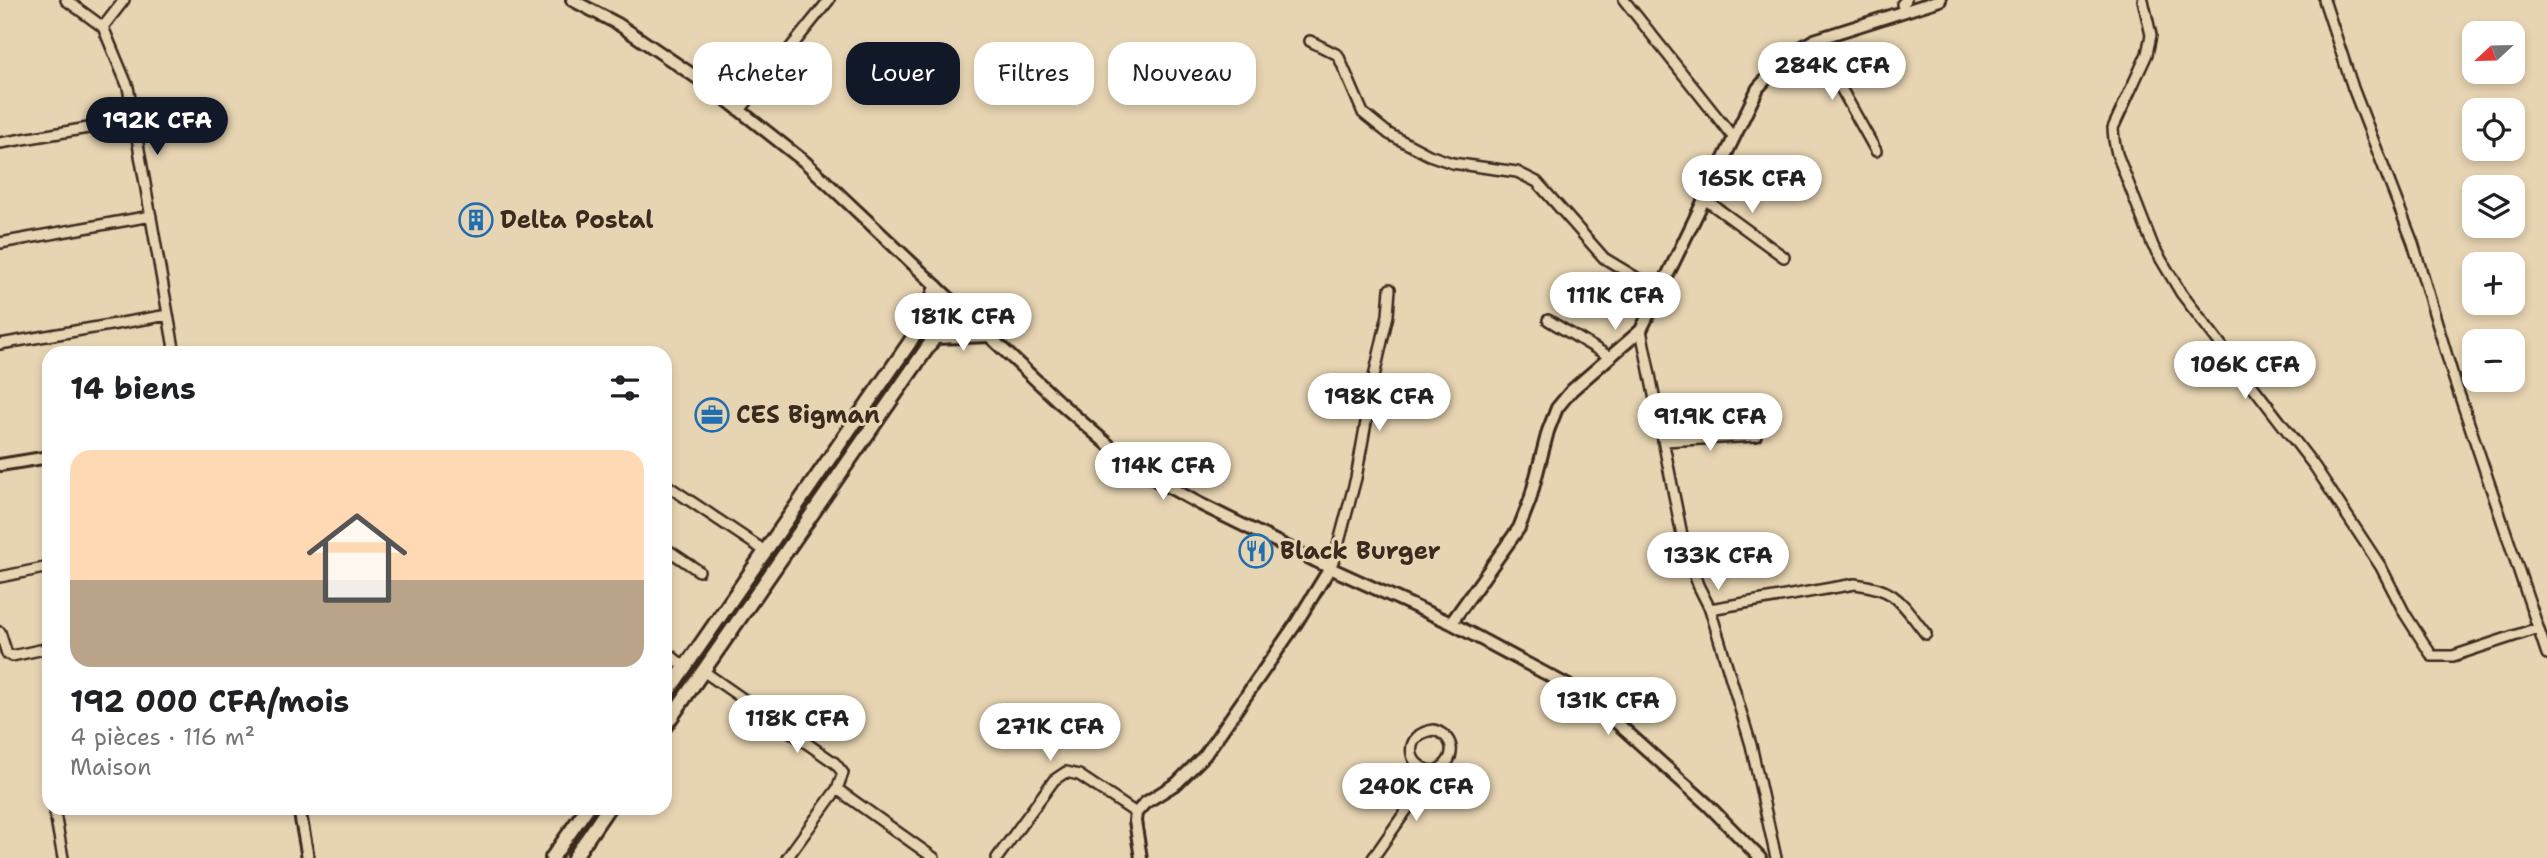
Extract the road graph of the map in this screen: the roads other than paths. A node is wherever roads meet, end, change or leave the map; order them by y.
1 (66, 0) edge
2 (124, 0) edge
3 (829, 0) edge
4 (1624, 0) edge
5 (1940, 0) edge
6 (2143, 0) edge
7 (2324, 0) edge
8 (575, 1) edge
9 (1905, 5) edge
10 (103, 27) junction
11 (1814, 40) junction
12 (1310, 41) dead end
13 (741, 109) junction
14 (135, 120) junction
15 (1734, 137) junction
16 (0, 143) edge
17 (1876, 151) dead end
18 (1703, 198) junction
19 (151, 216) junction
20 (0, 243) edge
21 (1784, 257) dead end
22 (936, 287) junction
23 (1390, 289) dead end
24 (1660, 292) junction
25 (957, 305) junction
26 (168, 315) junction
27 (1548, 320) dead end
28 (1641, 330) junction
29 (989, 335) junction
30 (935, 337) junction
31 (0, 344) edge
32 (174, 346) edge
33 (1610, 357) junction
34 (1756, 436) dead end
35 (1664, 441) junction
36 (42, 458) edge
37 (0, 465) edge
38 (672, 489) edge
39 (765, 551) junction
40 (672, 553) edge
41 (42, 568) edge
42 (1330, 568) junction
43 (699, 571) dead end
44 (0, 578) edge
45 (1710, 609) junction
46 (1451, 623) junction
47 (2538, 628) junction
48 (0, 632) edge
49 (1926, 634) dead end
50 (42, 650) edge
51 (2547, 654) edge
52 (672, 657) edge
53 (685, 667) junction
54 (703, 671) junction
55 (672, 686) edge
56 (672, 716) edge
57 (1434, 771) junction
58 (836, 789) junction
59 (1136, 813) junction
60 (55, 815) edge
61 (300, 815) edge
62 (582, 815) edge
63 (603, 815) edge
64 (63, 858) edge
65 (308, 858) edge
66 (552, 858) edge
67 (574, 858) edge
68 (787, 858) edge
69 (934, 858) edge
70 (997, 858) edge
71 (1141, 858) edge
72 (1373, 858) edge
73 (1760, 858) edge
74 (1776, 858) edge

1 - 10 street
2 - 10 street
3 - 13 street
4 - 15 street
5 - 9 street
6 - 47 street
7 - 47 street
8 - 13 street
9 - 11 street
10 - 14 street
11 - 15 street
11 - 17 street
12 - 24 street
13 - 22 street
14 - 16 street
14 - 19 street
15 - 18 street
18 - 21 street
18 - 24 street
19 - 20 street
19 - 26 street
22 - 25 street
22 - 39 main road
23 - 42 street
24 - 28 street
25 - 29 street
25 - 30 main road
26 - 31 street
26 - 32 street
27 - 33 street
28 - 33 street
28 - 35 street
29 - 30 main road
29 - 42 street
30 - 54 main road
33 - 46 street
34 - 35 street
35 - 45 street
36 - 37 street
38 - 39 street
39 - 53 main road
40 - 43 street
41 - 44 street
42 - 46 street
42 - 59 street
45 - 49 street
45 - 74 street
46 - 73 street
47 - 51 street
48 - 50 street
52 - 53 street
53 - 55 main road
54 - 56 main road
54 - 58 street
57 - 57 street
57 - 72 street
58 - 68 street
58 - 69 street
59 - 70 street
59 - 71 street
60 - 64 street
61 - 65 street
62 - 66 main road
63 - 67 main road

